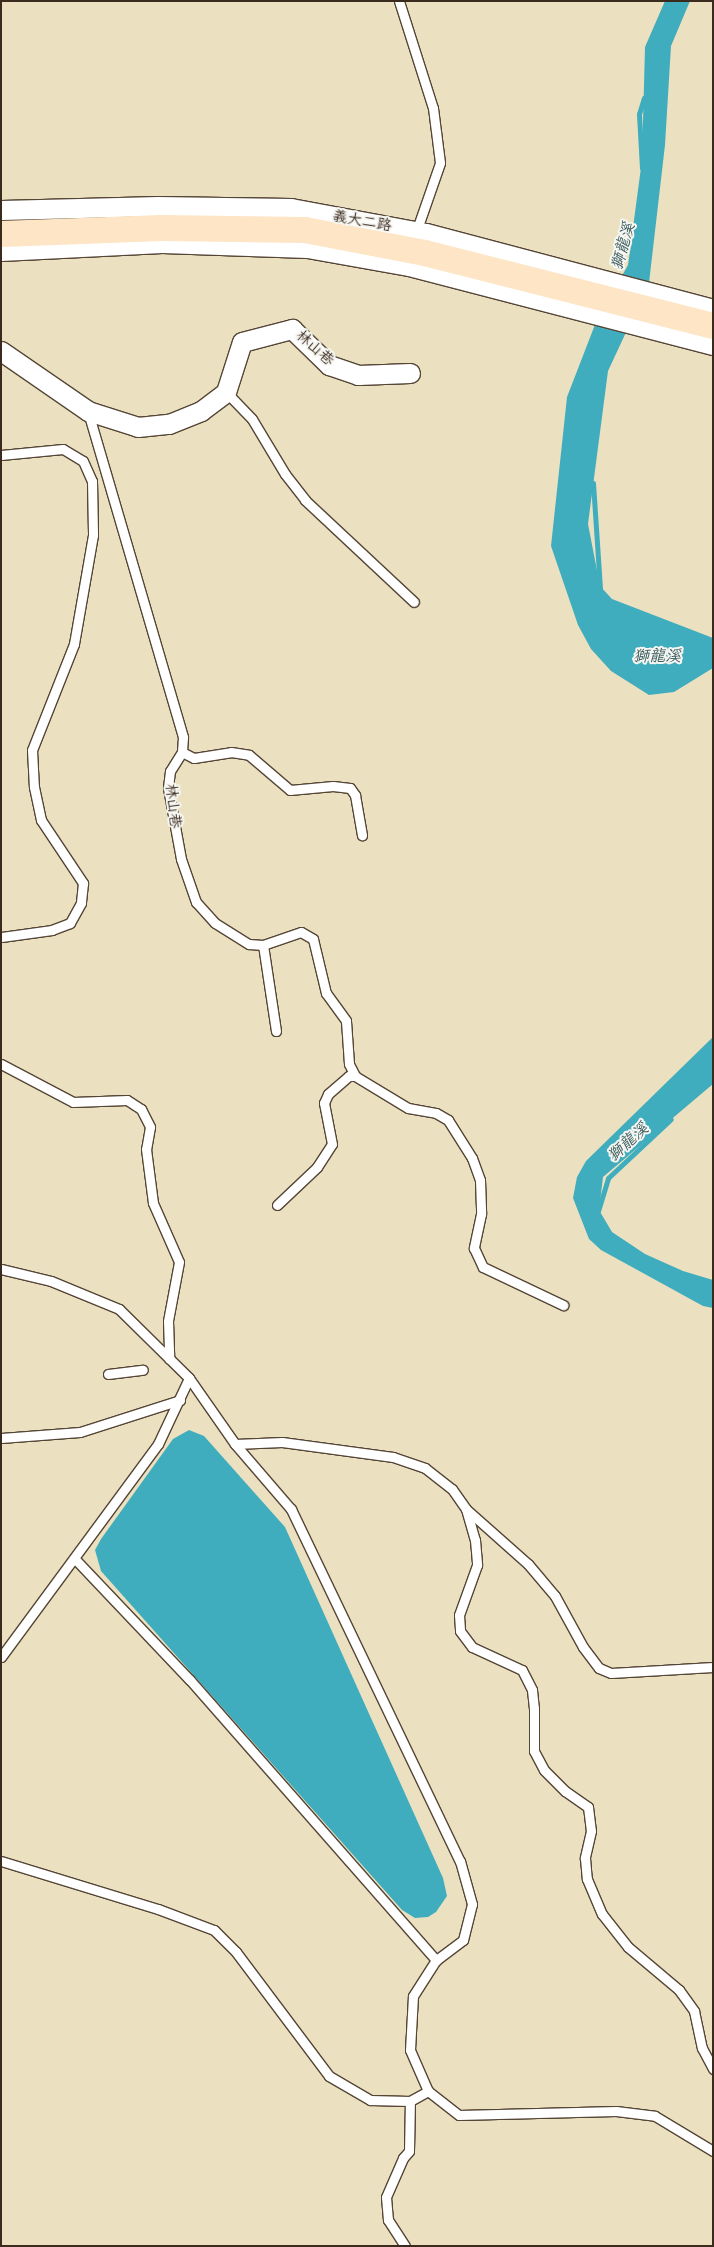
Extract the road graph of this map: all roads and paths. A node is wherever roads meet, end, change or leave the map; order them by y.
1 (399, 1) edge
2 (1, 210) edge
3 (1, 234) edge
4 (419, 251) junction
5 (1, 252) edge
6 (702, 320) edge
7 (713, 345) edge
8 (1, 350) edge
9 (410, 373) dead end
10 (226, 392) junction
11 (88, 412) junction
12 (1, 454) edge
13 (414, 602) dead end
14 (182, 752) junction
15 (362, 835) dead end
16 (1, 937) edge
17 (262, 945) junction
18 (276, 1031) dead end
19 (1, 1064) edge
20 (355, 1076) junction
21 (277, 1205) dead end
22 (1, 1269) edge
23 (563, 1305) dead end
24 (170, 1359) junction
25 (143, 1370) dead end
26 (108, 1374) dead end
27 (189, 1378) junction
28 (180, 1400) junction
29 (1, 1438) edge
30 (235, 1444) junction
31 (466, 1509) junction
32 (75, 1559) junction
33 (1, 1657) edge
34 (713, 1667) edge
35 (1, 1861) edge
36 (436, 1960) junction
37 (713, 2069) edge
38 (428, 2091) junction
39 (410, 2101) junction
40 (713, 2151) edge
41 (405, 2246) edge

1 - 4 lane
2 - 4 street, 義大二路
3 - 4 street, 義大二路
4 - 5 street, 義大二路
4 - 6 street, 義大二路
6 - 7 street, 義大二路
8 - 11 street
9 - 10 street, 林山巷
10 - 11 street
10 - 13 lane
11 - 14 lane
12 - 16 lane
14 - 15 lane
14 - 17 lane, 林山巷
17 - 18 lane
17 - 20 lane
19 - 24 lane
20 - 21 lane
20 - 23 lane
22 - 24 lane
24 - 27 lane
25 - 26 lane
27 - 28 lane
27 - 30 lane
28 - 29 lane
28 - 32 lane
30 - 31 lane
30 - 36 lane
31 - 34 lane
31 - 37 lane
32 - 33 lane
32 - 36 lane
35 - 39 lane
36 - 38 lane
38 - 39 lane
38 - 40 lane
39 - 41 lane

